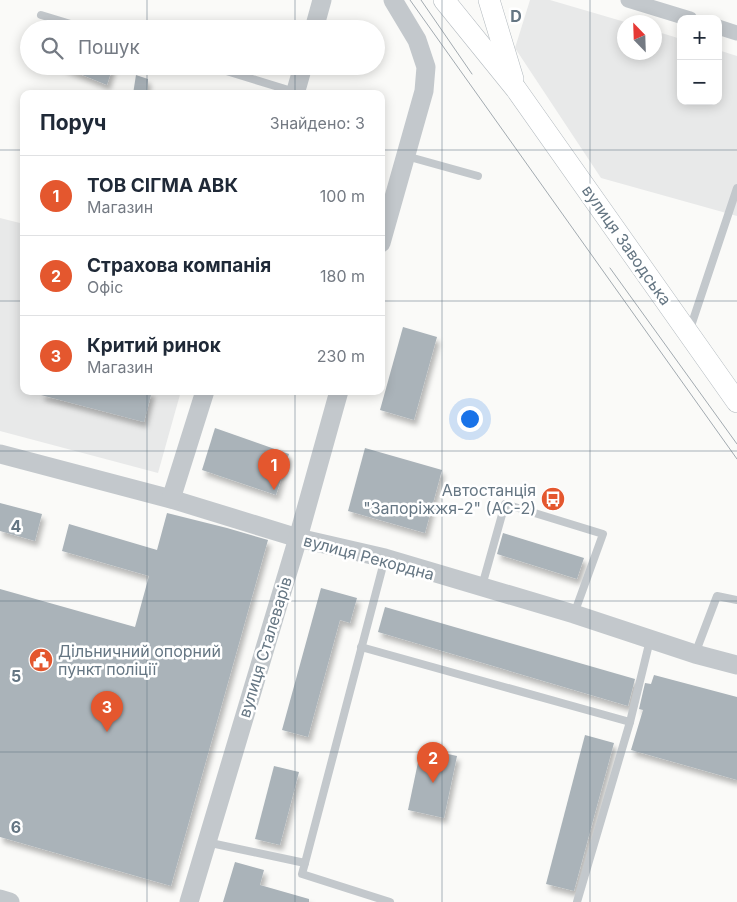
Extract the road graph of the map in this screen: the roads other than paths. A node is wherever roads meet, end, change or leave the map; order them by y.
1 (322, 0) edge
2 (392, 0) edge
3 (444, 0) edge
4 (489, 0) edge
5 (628, 0) edge
6 (41, 15) dead end
7 (677, 15) edge
8 (57, 20) edge
9 (316, 20) edge
10 (722, 28) edge
11 (737, 33) edge
12 (238, 75) edge
13 (300, 75) edge
14 (516, 89) junction
15 (286, 90) edge
16 (296, 90) edge
17 (406, 156) junction
18 (478, 176) dead end
19 (737, 188) edge
20 (385, 229) edge
21 (688, 333) junction
22 (204, 395) edge
23 (338, 395) edge
24 (737, 402) edge
25 (0, 454) edge
26 (171, 499) junction
27 (298, 538) junction
28 (385, 558) junction
29 (481, 588) junction
30 (737, 600) edge
31 (574, 614) junction
32 (650, 640) junction
33 (361, 648) junction
34 (695, 654) junction
35 (737, 665) edge
36 (630, 722) junction
37 (206, 842) junction
38 (305, 863) junction
39 (0, 899) edge
40 (10, 902) edge
41 (189, 902) edge
42 (390, 902) edge
43 (577, 902) edge

1 - 9 street
2 - 17 street
3 - 14 main road, вулиця Заводська
4 - 14 main road, вулиця Заводська
5 - 7 street
6 - 8 lane
10 - 11 street
12 - 15 lane
13 - 16 street
14 - 21 main road, вулиця Заводська
17 - 18 lane
17 - 20 street
19 - 21 lane
21 - 24 main road, вулиця Заводська
22 - 26 street
23 - 27 street, вулиця Сталеварів
25 - 26 street, вулиця Рекордна
26 - 27 street, вулиця Рекордна
27 - 28 street, вулиця Рекордна
27 - 37 street, вулиця Сталеварів
28 - 29 street, вулиця Рекордна
28 - 33 lane
29 - 31 street, вулиця Рекордна
29 - 31 lane
30 - 34 lane
31 - 32 street, вулиця Рекордна
32 - 34 street, вулиця Рекордна
32 - 36 lane
33 - 36 lane
33 - 38 lane
34 - 35 street, вулиця Рекордна
36 - 43 lane
37 - 38 lane
37 - 41 street, вулиця Сталеварів
38 - 42 lane
39 - 40 street

